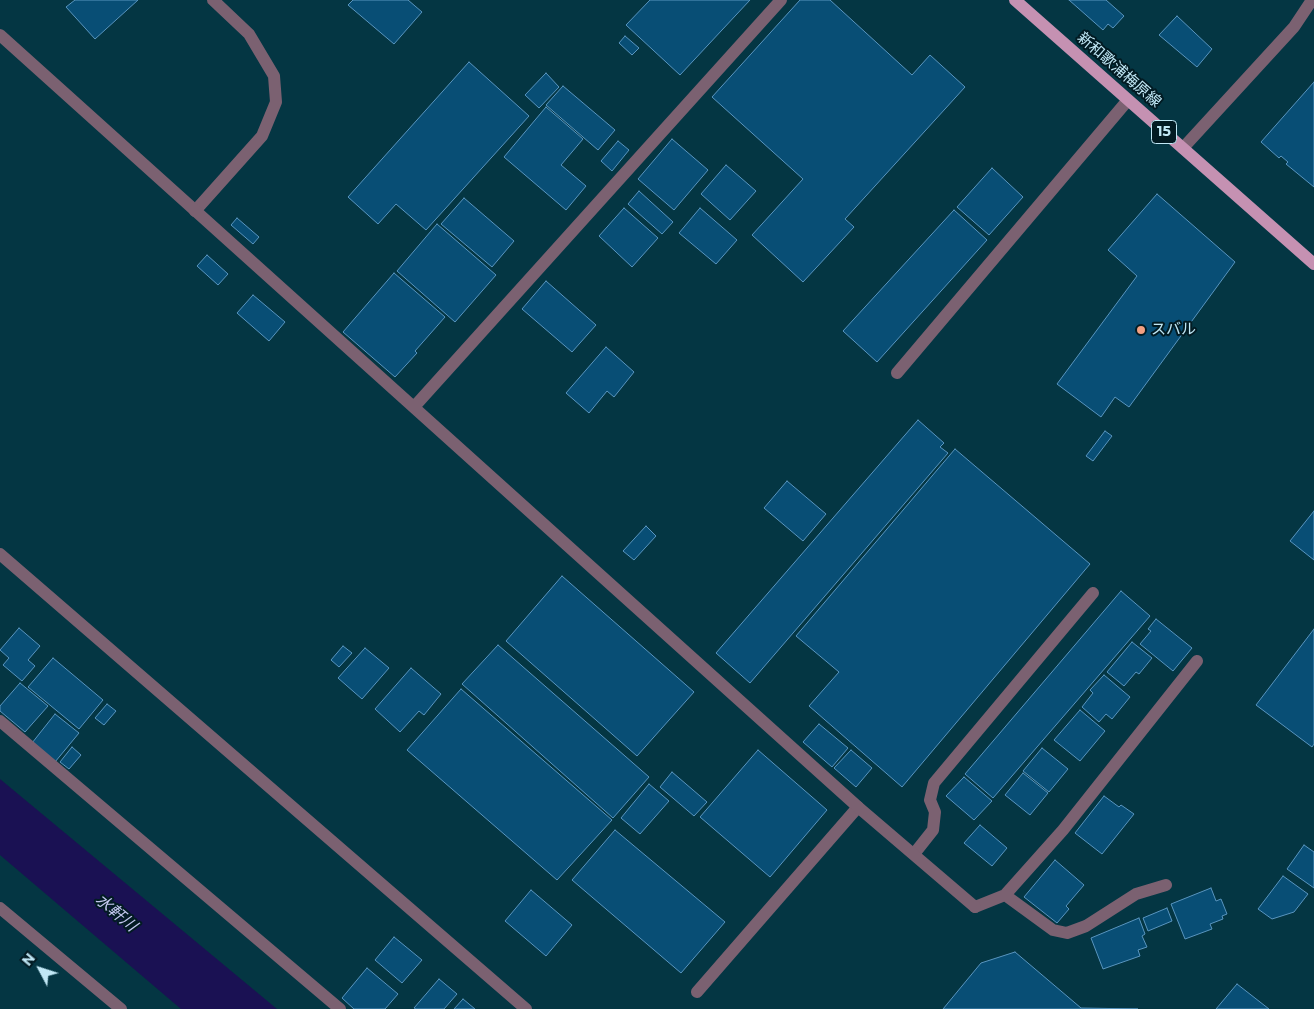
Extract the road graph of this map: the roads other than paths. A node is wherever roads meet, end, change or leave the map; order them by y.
1 (213, 0) edge
2 (781, 0) edge
3 (1015, 0) edge
4 (1312, 0) edge
5 (0, 35) edge
6 (1128, 100) junction
7 (1182, 148) junction
8 (195, 211) junction
9 (1314, 264) edge
10 (897, 373) dead end
11 (414, 408) junction
12 (0, 554) edge
13 (1093, 593) dead end
14 (1197, 661) dead end
15 (0, 721) edge
16 (858, 807) junction
17 (914, 854) junction
18 (1166, 885) dead end
19 (1004, 895) junction
20 (0, 908) edge
21 (698, 992) dead end
22 (121, 1009) edge
23 (340, 1009) edge
24 (526, 1009) edge

1 - 8 street
2 - 11 street
3 - 6 main road, 新和歌浦梅原線 / 15
4 - 7 street
5 - 8 street
6 - 7 main road, 新和歌浦梅原線 / 15
6 - 10 street
7 - 9 main road, 新和歌浦梅原線 / 15
8 - 11 street
11 - 16 street
12 - 24 street
13 - 17 street
14 - 19 street
15 - 23 street
16 - 17 street
16 - 21 street
17 - 19 street
18 - 19 street
20 - 22 street

